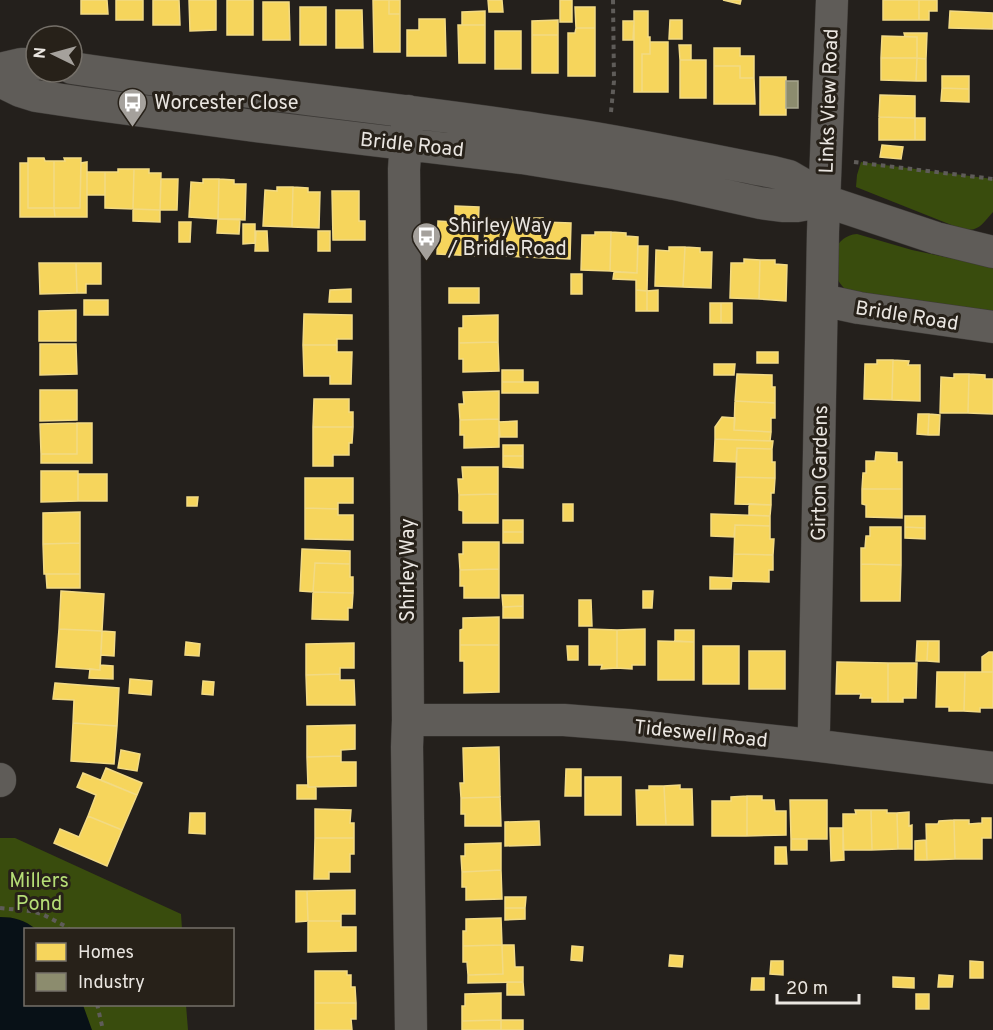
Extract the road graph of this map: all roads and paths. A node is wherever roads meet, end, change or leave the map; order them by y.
1 (613, 0) edge
2 (832, 0) edge
3 (24, 64) edge
4 (0, 69) edge
5 (84, 70) edge
6 (0, 79) edge
7 (236, 90) junction
8 (408, 111) junction
9 (231, 123) junction
10 (607, 140) junction
11 (405, 143) junction
12 (826, 158) junction
13 (993, 179) edge
14 (825, 201) junction
15 (987, 243) edge
16 (822, 300) junction
17 (993, 327) edge
18 (408, 720) junction
19 (812, 746) junction
20 (993, 768) edge
21 (0, 908) edge
22 (68, 928) edge
23 (97, 1006) edge
24 (103, 1030) edge
25 (411, 1030) edge

1 - 10 path
2 - 12 street, Links View Road
3 - 4 street
5 - 7 street, Bridle Road
6 - 9 street, Bridle Road
7 - 8 street, Bridle Road
7 - 9 street
8 - 10 street, Bridle Road
8 - 11 street, Shirley Way
9 - 11 street, Bridle Road
10 - 14 street, Bridle Road
11 - 14 street, Bridle Road
11 - 18 street, Shirley Way
12 - 13 path
12 - 14 street, Links View Road
14 - 15 street, Bridle Road
14 - 16 street, Girton Gardens
16 - 17 street, Bridle Road
16 - 19 street, Girton Gardens
18 - 19 street, Tideswell Road
18 - 25 street, Shirley Way
19 - 20 street, Tideswell Road
21 - 22 path
23 - 24 path

